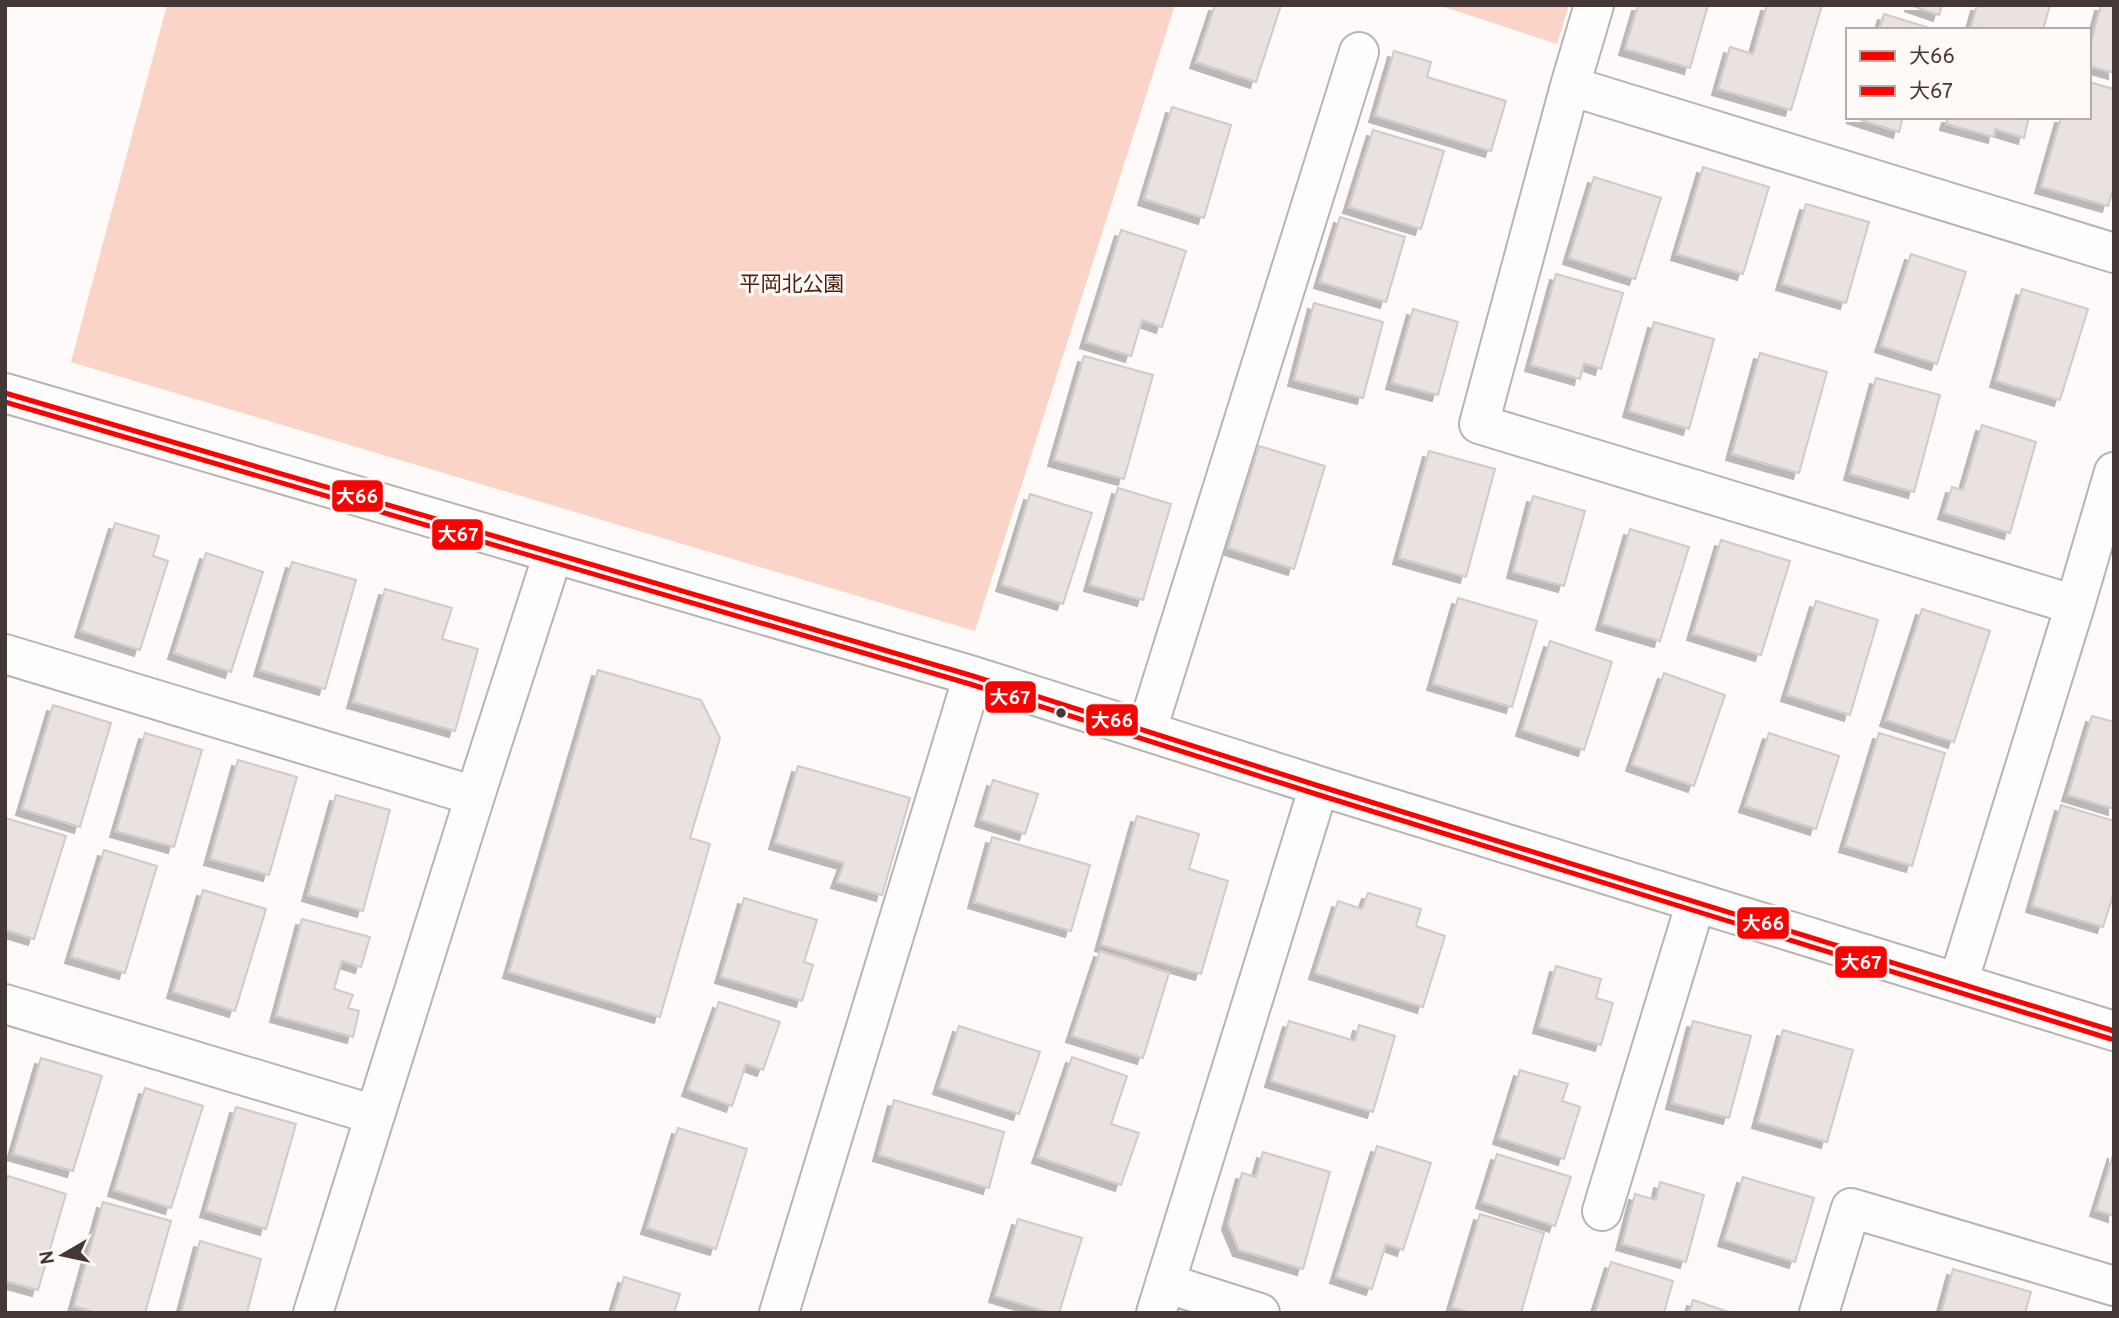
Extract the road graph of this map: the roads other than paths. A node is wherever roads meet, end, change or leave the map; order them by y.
1 (1594, 5) edge
2 (1359, 52) dead end
3 (1570, 86) junction
4 (2114, 253) edge
5 (5, 393) edge
6 (2114, 472) edge
7 (553, 555) junction
8 (2075, 605) junction
9 (5, 654) edge
10 (973, 676) junction
11 (1147, 730) junction
12 (1319, 786) junction
13 (475, 796) junction
14 (1696, 902) junction
15 (1958, 983) junction
16 (5, 1004) edge
17 (2114, 1031) edge
18 (374, 1115) junction
19 (1602, 1211) dead end
20 (2114, 1286) edge
21 (1161, 1298) edge
22 (313, 1313) edge
23 (779, 1313) edge
24 (1260, 1313) edge
25 (1819, 1313) edge

1 - 3 street
2 - 11 street
3 - 4 street
3 - 8 street
5 - 7 street
6 - 8 street
7 - 10 street
7 - 13 street
8 - 15 street
9 - 13 street
10 - 11 street
10 - 23 street
11 - 12 street
12 - 14 street
12 - 21 street
13 - 18 street
14 - 15 street
14 - 19 street
15 - 17 street
16 - 18 street
18 - 22 street
20 - 25 street
21 - 24 street

